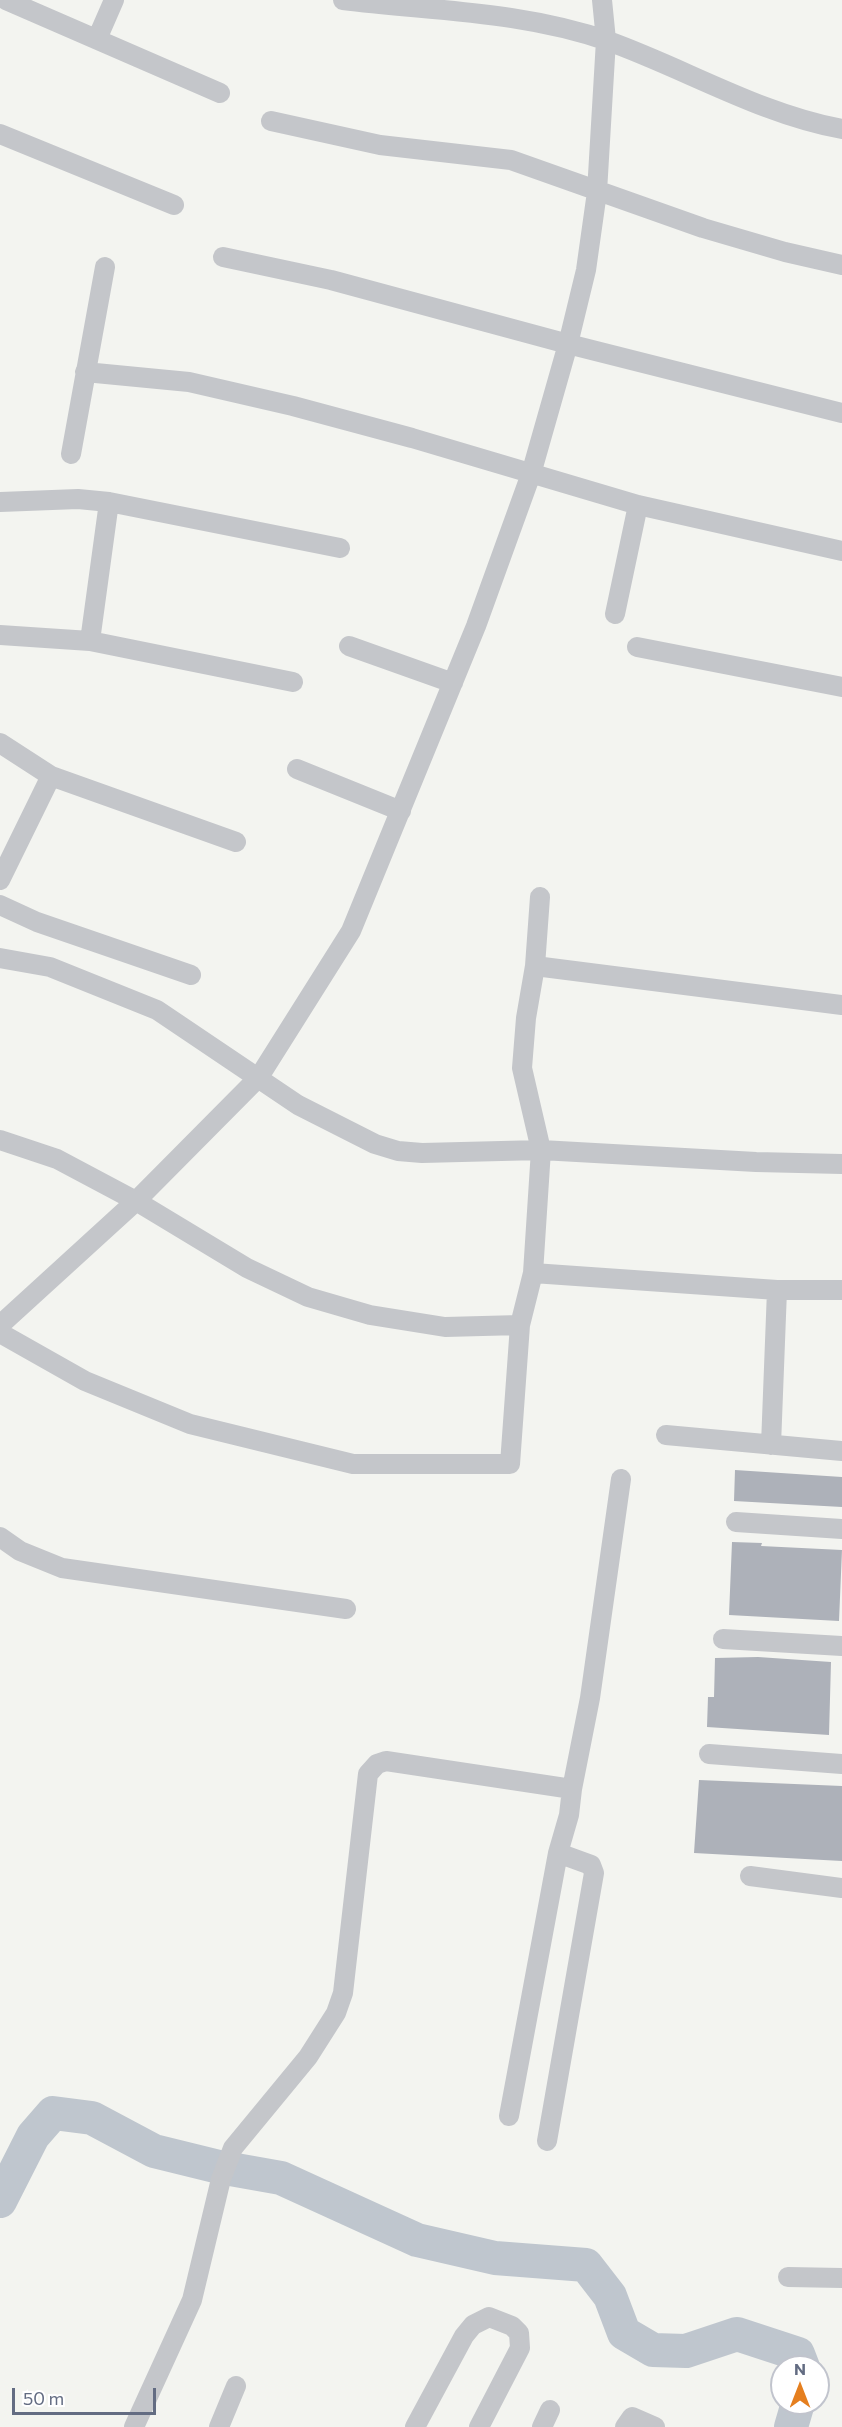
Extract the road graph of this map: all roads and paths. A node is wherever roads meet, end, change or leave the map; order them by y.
1 (6, 0) edge
2 (114, 0) edge
3 (343, 0) edge
4 (602, 0) edge
5 (97, 39) junction
6 (606, 40) junction
7 (220, 93) dead end
8 (271, 121) dead end
9 (842, 129) edge
10 (0, 134) edge
11 (597, 192) junction
12 (174, 205) dead end
13 (223, 257) dead end
14 (842, 265) edge
15 (105, 267) dead end
16 (568, 345) junction
17 (85, 372) junction
18 (842, 413) edge
19 (71, 454) dead end
20 (531, 474) junction
21 (0, 501) edge
22 (109, 502) junction
23 (638, 505) junction
24 (340, 548) dead end
25 (842, 551) edge
26 (615, 614) dead end
27 (0, 635) edge
28 (90, 641) junction
29 (349, 646) dead end
30 (637, 647) dead end
31 (841, 681) edge
32 (293, 682) dead end
33 (453, 683) junction
34 (0, 743) edge
35 (297, 769) dead end
36 (51, 776) junction
37 (401, 811) junction
38 (236, 842) dead end
39 (0, 880) edge
40 (540, 897) dead end
41 (0, 905) edge
42 (0, 957) edge
43 (536, 966) junction
44 (192, 975) dead end
45 (842, 1005) edge
46 (259, 1077) junction
47 (0, 1140) edge
48 (541, 1150) junction
49 (842, 1164) edge
50 (136, 1201) junction
51 (533, 1273) junction
52 (777, 1290) junction
53 (842, 1290) edge
54 (0, 1324) edge
55 (520, 1324) junction
56 (0, 1333) edge
57 (666, 1435) dead end
58 (771, 1445) junction
59 (842, 1451) edge
60 (621, 1479) dead end
61 (736, 1522) dead end
62 (842, 1529) edge
63 (0, 1537) edge
64 (346, 1609) dead end
65 (723, 1640) dead end
66 (842, 1646) edge
67 (709, 1754) dead end
68 (842, 1764) edge
69 (572, 1789) junction
70 (558, 1853) junction
71 (750, 1876) dead end
72 (842, 1888) edge
73 (509, 2116) dead end
74 (547, 2141) dead end
75 (788, 2277) dead end
76 (842, 2278) edge
77 (236, 2386) dead end
78 (134, 2427) edge
79 (219, 2427) edge
80 (415, 2427) edge
81 (479, 2427) edge
82 (625, 2427) edge
83 (656, 2427) edge

1 - 5 street
2 - 5 street
3 - 6 street
4 - 6 street
5 - 7 street
6 - 9 street
6 - 11 street
8 - 11 street
10 - 12 street
11 - 14 street
11 - 16 street
13 - 16 street
15 - 17 street
16 - 18 street
16 - 20 street
17 - 19 street
17 - 20 street
20 - 23 street
20 - 33 street
21 - 22 street
22 - 24 street
22 - 28 street
23 - 25 street
23 - 26 street
27 - 28 street
28 - 32 street
29 - 33 street
30 - 31 street
33 - 37 street
34 - 36 street
35 - 37 street
36 - 38 street
36 - 39 street
37 - 46 street
40 - 43 street
41 - 44 street
42 - 46 street
43 - 45 street
43 - 48 street
46 - 48 street
46 - 50 street
47 - 50 street
48 - 49 street
48 - 51 street
50 - 54 street
50 - 55 street
51 - 52 street
51 - 55 street
52 - 53 street
52 - 58 street
55 - 56 street
57 - 58 street
58 - 59 street
60 - 69 street
61 - 62 street
63 - 64 street
65 - 66 street
67 - 68 street
69 - 70 street
69 - 78 street
70 - 73 street
70 - 74 street
71 - 72 street
75 - 76 street
77 - 79 street
80 - 81 street
82 - 83 street

